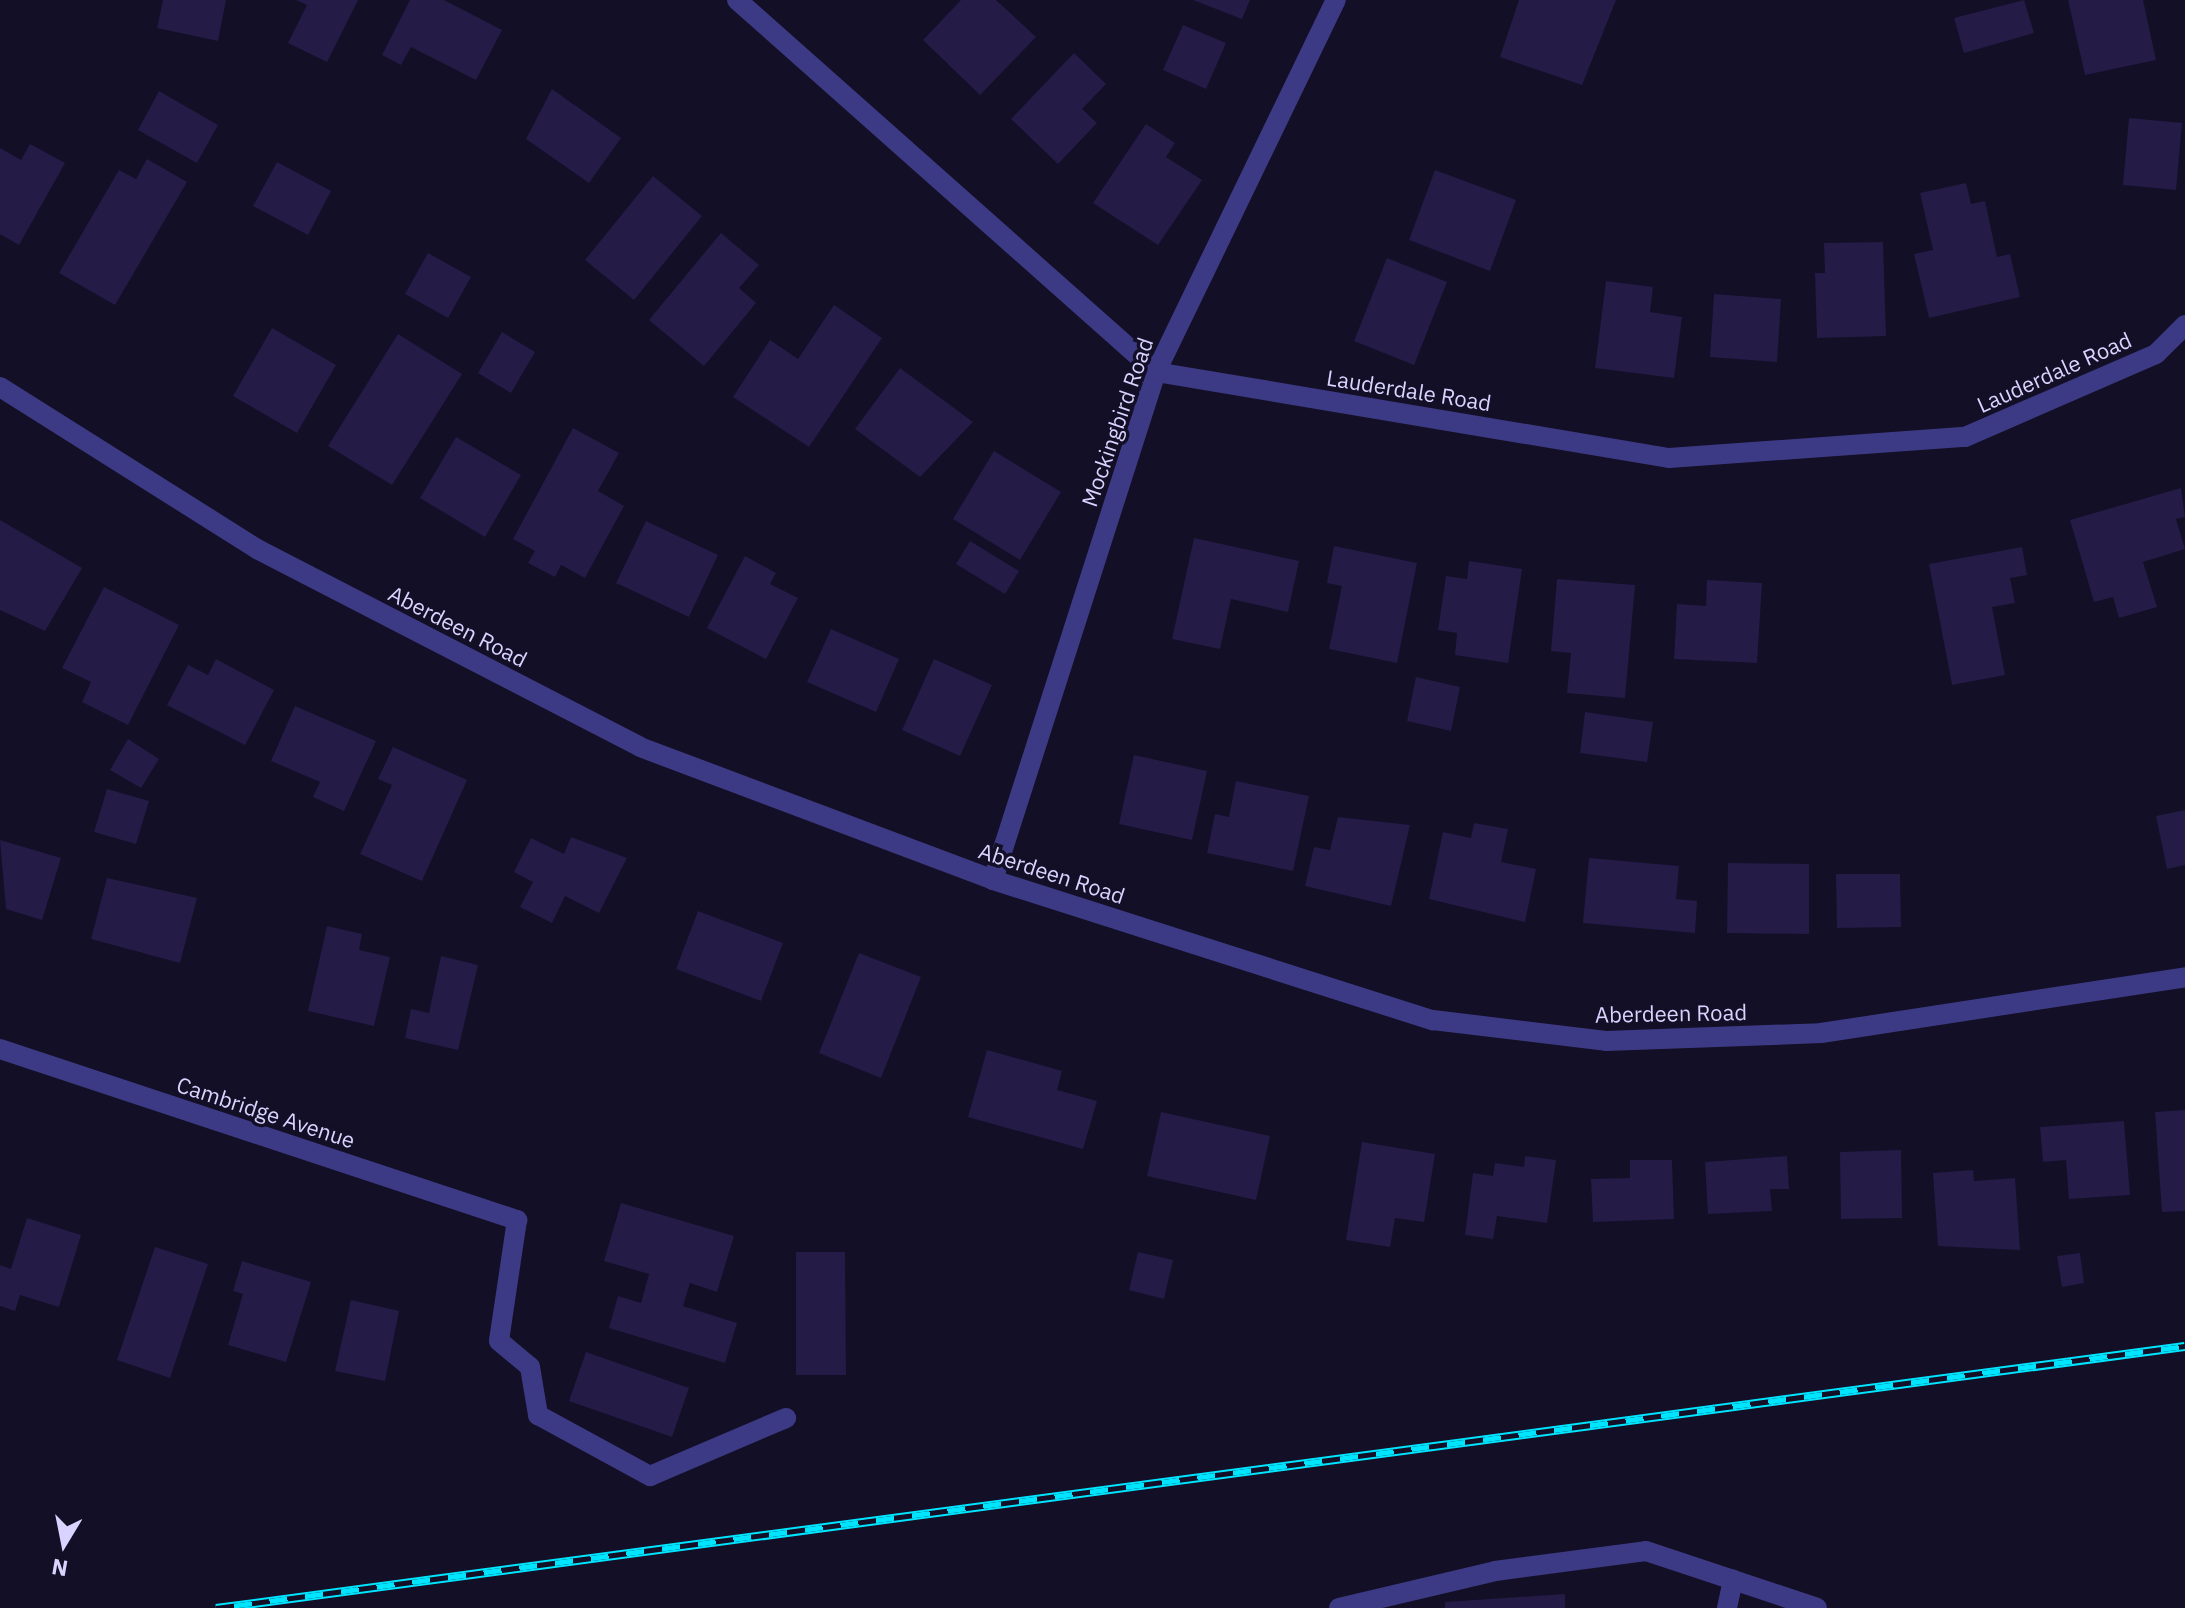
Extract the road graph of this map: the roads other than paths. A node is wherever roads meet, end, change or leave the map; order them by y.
1 (737, 0) edge
2 (1336, 0) edge
3 (2185, 325) edge
4 (1156, 372) junction
5 (0, 387) edge
6 (993, 880) junction
7 (2185, 977) edge
8 (0, 1049) edge
9 (786, 1418) dead end
10 (1733, 1580) junction
11 (1339, 1608) edge
12 (1727, 1608) edge
13 (1817, 1608) edge

1 - 4 street
2 - 4 street, Mockingbird Road
3 - 4 street, Lauderdale Road
4 - 6 street, Mockingbird Road
5 - 6 street, Aberdeen Road
6 - 7 street, Aberdeen Road
8 - 9 street, Cambridge Avenue
10 - 11 street
10 - 12 street
10 - 13 street

